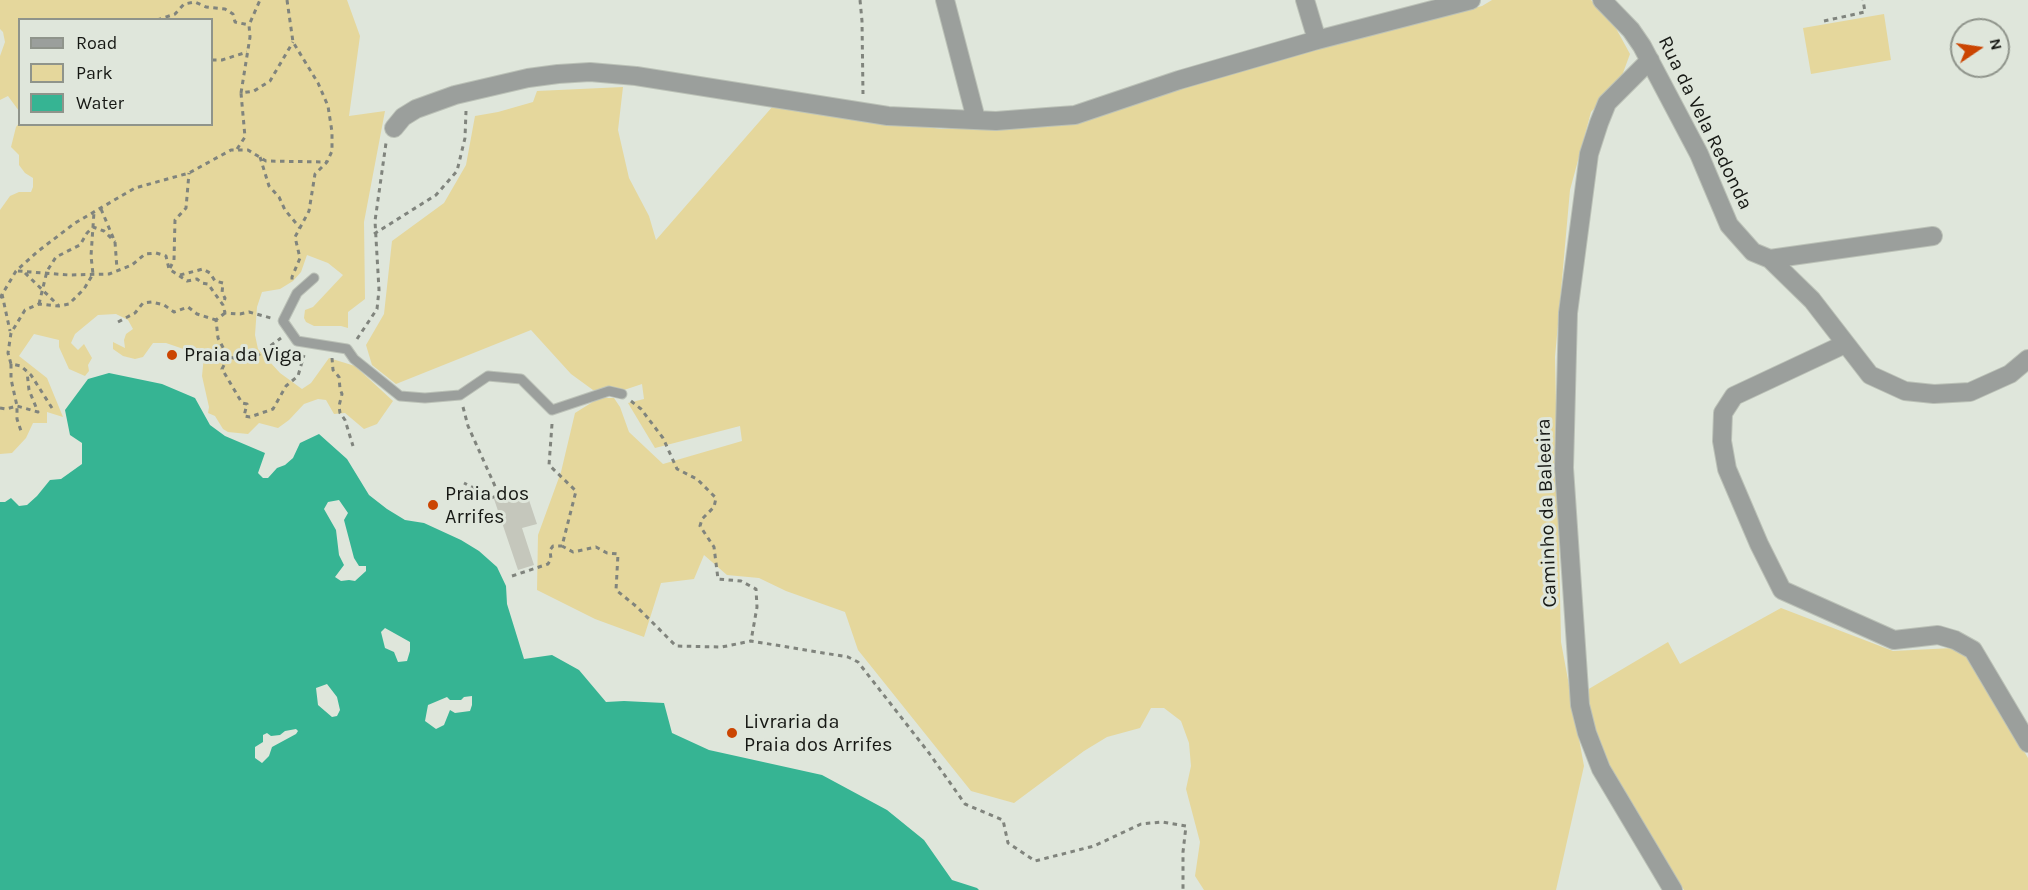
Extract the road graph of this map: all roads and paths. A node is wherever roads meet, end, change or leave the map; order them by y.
1 (260, 0) edge
2 (287, 0) edge
3 (860, 0) edge
4 (945, 0) edge
5 (1305, 0) edge
6 (1471, 0) edge
7 (1602, 0) edge
8 (1863, 0) edge
9 (163, 18) edge
10 (1824, 21) dead end
11 (249, 25) junction
12 (1317, 40) junction
13 (293, 42) junction
14 (248, 52) junction
15 (213, 60) edge
16 (1650, 60) junction
17 (466, 92) junction
18 (241, 93) junction
19 (863, 111) junction
20 (976, 119) junction
21 (394, 128) joint
22 (236, 150) junction
23 (259, 156) junction
24 (327, 162) junction
25 (189, 173) junction
26 (101, 209) junction
27 (94, 212) junction
28 (93, 227) junction
29 (300, 228) junction
30 (374, 234) junction
31 (1933, 236) dead end
32 (115, 242) junction
33 (1770, 259) junction
34 (169, 269) junction
35 (117, 270) junction
36 (16, 271) junction
37 (24, 272) junction
38 (47, 273) junction
39 (93, 274) junction
40 (180, 275) junction
41 (314, 278) dead end
42 (44, 291) junction
43 (297, 293) junction
44 (1, 296) edge
45 (39, 304) junction
46 (223, 305) junction
47 (59, 306) junction
48 (225, 313) junction
49 (216, 320) junction
50 (283, 321) junction
51 (118, 322) dead end
52 (290, 332) junction
53 (11, 333) junction
54 (308, 343) junction
55 (1845, 344) junction
56 (347, 349) junction
57 (228, 357) junction
58 (2028, 358) edge
59 (332, 360) dead end
60 (11, 364) junction
61 (27, 371) junction
62 (622, 394) joint
63 (460, 395) junction
64 (16, 405) junction
65 (0, 408) edge
66 (52, 408) dead end
67 (552, 410) junction
68 (22, 434) dead end
69 (354, 446) dead end
70 (464, 483) dead end
71 (562, 546) junction
72 (512, 576) dead end
73 (751, 641) junction
74 (2028, 743) edge
75 (1183, 890) edge
76 (1673, 890) edge

1 - 11 path
2 - 13 path
3 - 19 path
4 - 20 street
5 - 12 street
6 - 12 street
7 - 16 street, Rua da Vela Redonda
8 - 10 path
9 - 11 path
11 - 14 path
12 - 20 street
13 - 18 path
13 - 24 path
14 - 15 path
14 - 18 path
16 - 33 street, Rua da Vela Redonda
16 - 76 street, Caminho da Baleeira
17 - 19 street
17 - 21 street
17 - 30 path
18 - 22 path
19 - 20 street
21 - 30 path
22 - 23 path
22 - 25 path
23 - 24 path
23 - 29 path
24 - 29 path
25 - 26 path
25 - 34 path
26 - 27 path
26 - 32 path
27 - 28 path
27 - 36 path
28 - 32 path
28 - 38 path
28 - 39 path
29 - 43 path
30 - 56 path
31 - 33 street
32 - 35 path
33 - 55 street, Rua da Vela Redonda
34 - 35 path
34 - 40 path
35 - 39 path
36 - 37 path
36 - 44 path
37 - 38 path
37 - 42 path
38 - 39 path
38 - 42 path
39 - 47 path
40 - 46 path
40 - 46 path
41 - 43 lane
42 - 45 path
42 - 47 path
43 - 50 lane
44 - 53 path
45 - 47 path
45 - 53 path
46 - 48 path
48 - 49 path
48 - 50 path
49 - 51 path
49 - 57 path
50 - 52 lane
52 - 54 lane
52 - 57 path
53 - 60 path
54 - 56 lane
54 - 57 path
55 - 58 street, Rua da Vela Redonda
55 - 74 street
56 - 63 lane
59 - 69 path
60 - 61 path
60 - 64 path
61 - 64 path
61 - 66 path
62 - 67 lane
62 - 73 path
63 - 67 lane
63 - 70 path
64 - 65 path
64 - 68 path
67 - 71 path
71 - 72 path
71 - 73 path
73 - 75 path

